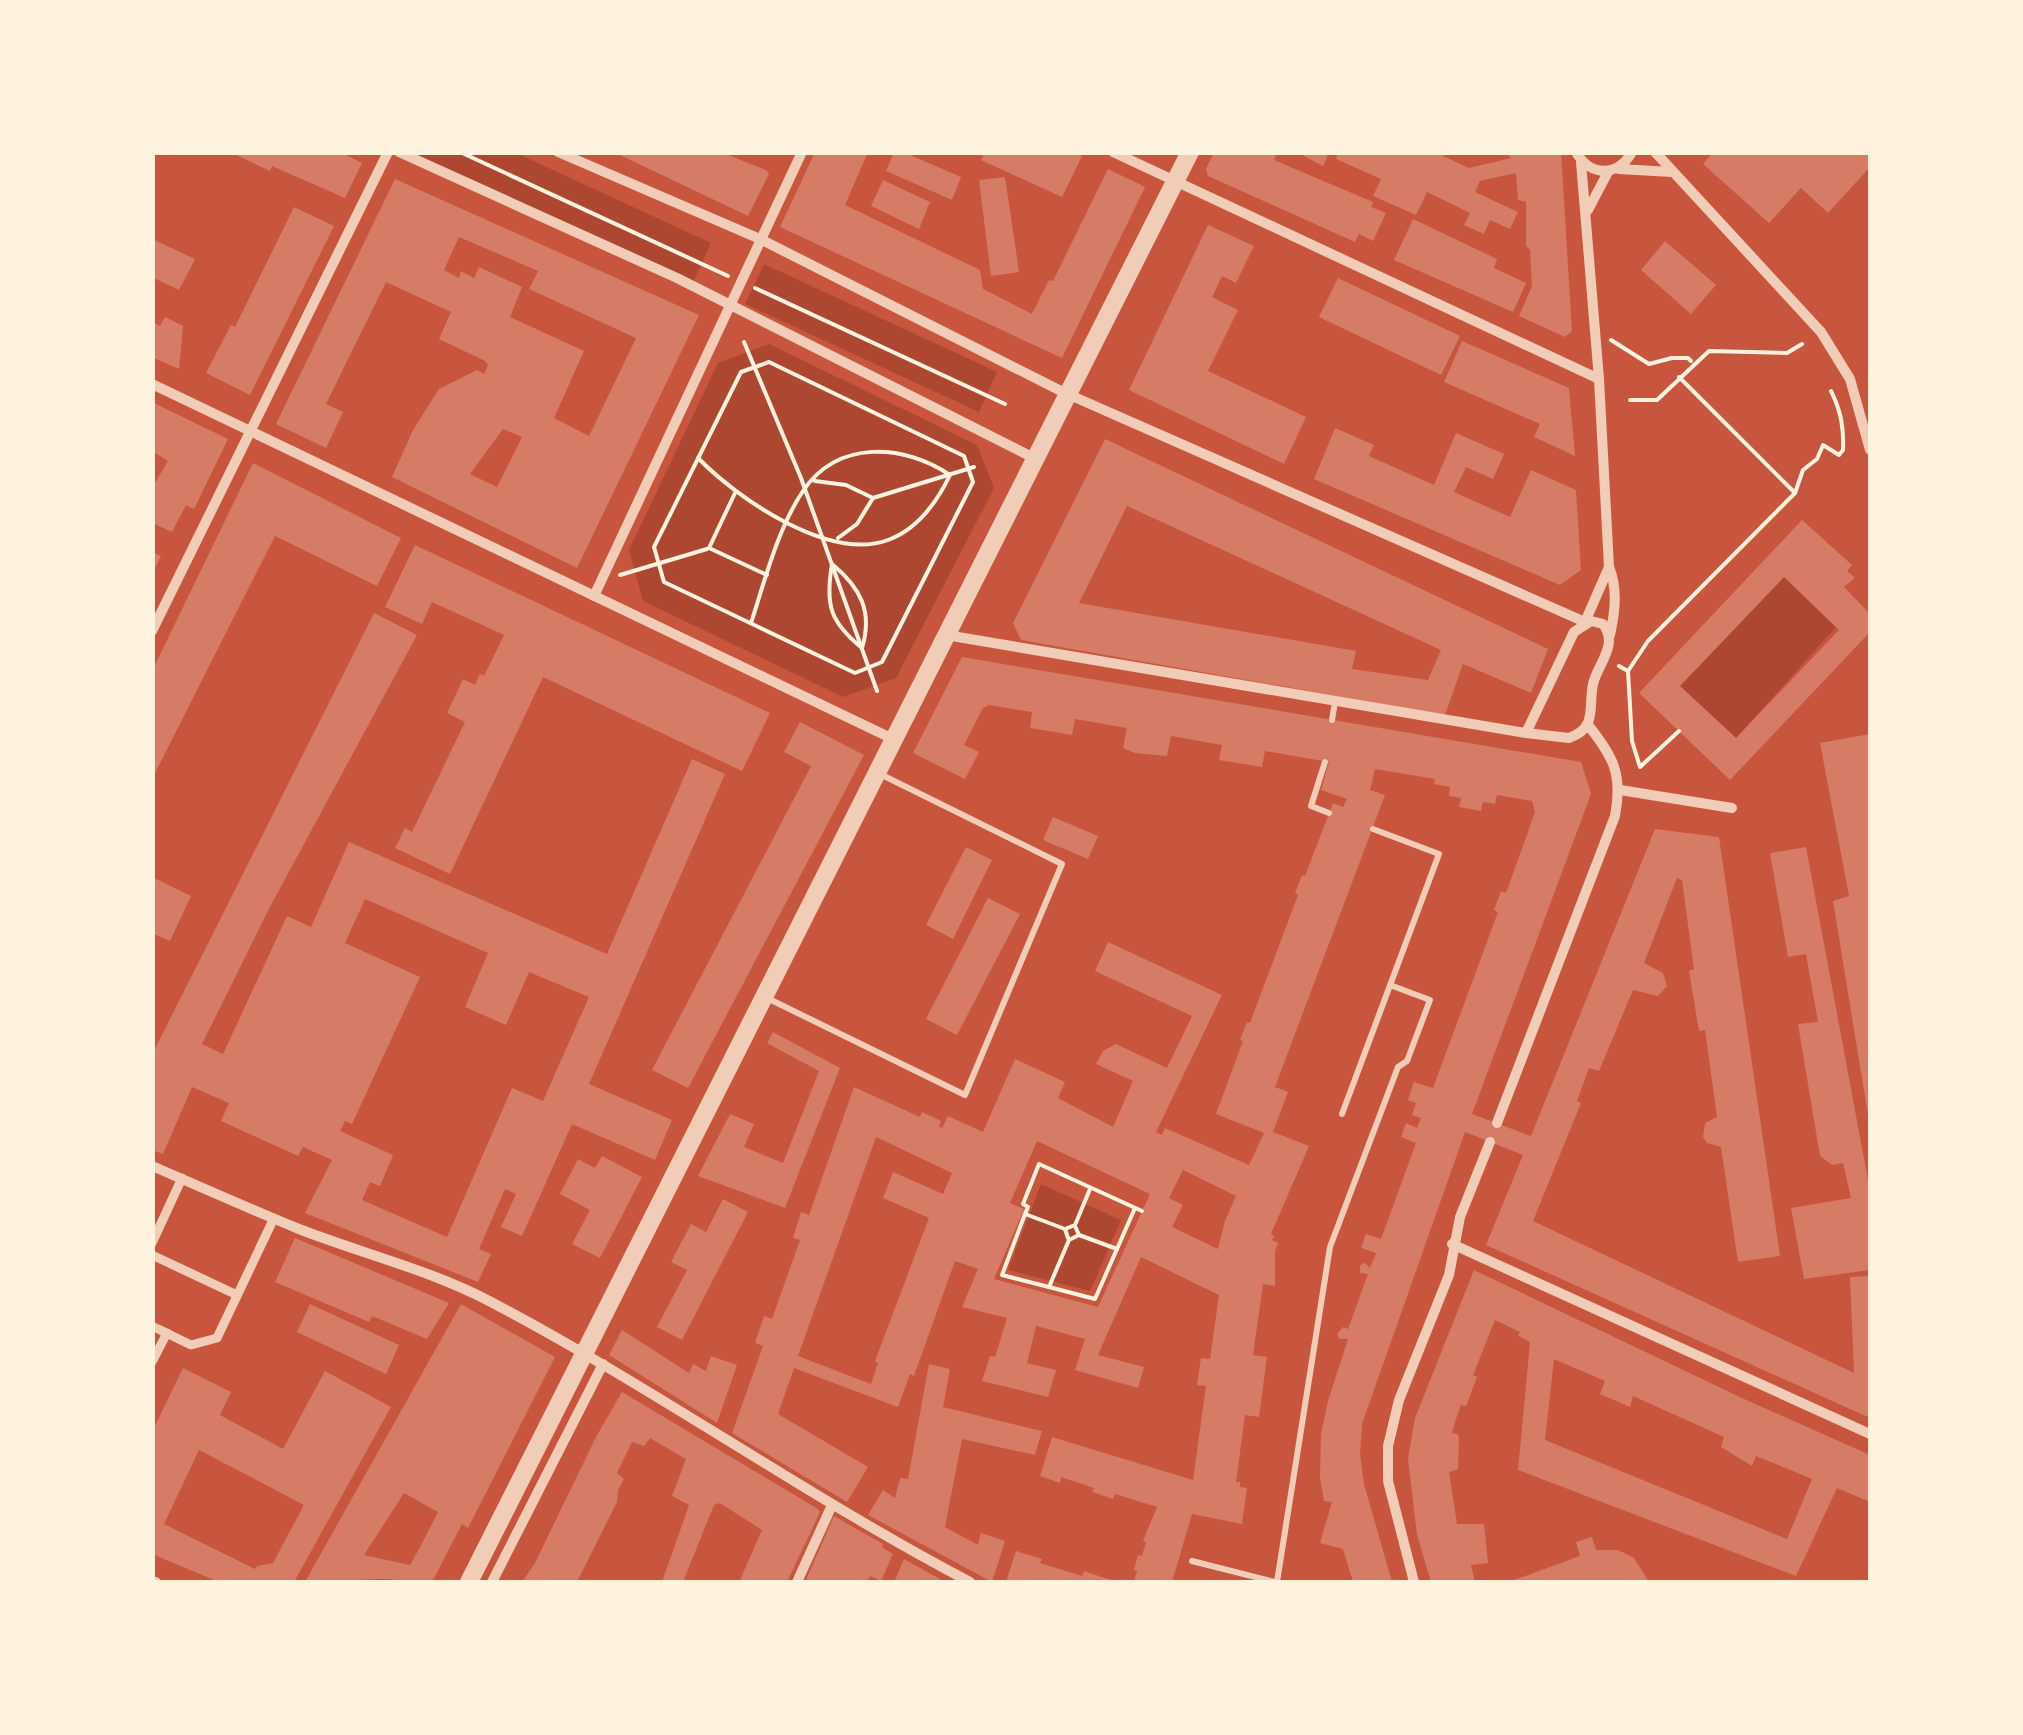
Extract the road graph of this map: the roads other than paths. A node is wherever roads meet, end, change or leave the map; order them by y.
1 (388, 152) edge
2 (399, 152) edge
3 (558, 152) edge
4 (802, 152) edge
5 (1113, 152) edge
6 (1190, 152) edge
7 (1632, 152) edge
8 (1655, 152) edge
9 (1579, 157) edge
10 (1613, 170) junction
11 (1673, 172) junction
12 (1175, 182) junction
13 (1588, 211) junction
14 (760, 240) junction
15 (731, 305) junction
16 (1599, 380) junction
17 (152, 384) edge
18 (1068, 394) junction
19 (250, 431) junction
20 (1870, 450) edge
21 (1036, 459) junction
22 (1609, 566) junction
23 (594, 596) junction
24 (1585, 622) junction
25 (152, 632) edge
26 (946, 635) junction
27 (1610, 636) junction
28 (1335, 700) junction
29 (1332, 720) dead end
30 (1588, 725) junction
31 (1526, 732) junction
32 (893, 739) junction
33 (1325, 762) dead end
34 (876, 772) junction
35 (1620, 790) junction
36 (1732, 808) dead end
37 (1329, 813) dead end
38 (1373, 829) dead end
39 (1390, 985) junction
40 (763, 996) junction
41 (1342, 1114) dead end
42 (1497, 1123) dead end
43 (1490, 1142) dead end
44 (152, 1166) edge
45 (182, 1178) junction
46 (274, 1218) junction
47 (152, 1243) edge
48 (1452, 1244) junction
49 (152, 1255) edge
50 (238, 1295) junction
51 (152, 1326) edge
52 (167, 1333) junction
53 (583, 1352) junction
54 (152, 1362) edge
55 (602, 1364) junction
56 (1870, 1434) edge
57 (832, 1505) junction
58 (1192, 1561) dead end
59 (469, 1582) edge
60 (492, 1582) edge
61 (797, 1582) edge
62 (970, 1582) edge
63 (1276, 1582) edge
64 (1414, 1582) edge

1 - 19 street
2 - 15 street
3 - 14 street
4 - 14 street
5 - 12 street
6 - 12 street
7 - 10 street
8 - 11 street
9 - 10 street
9 - 13 street
10 - 11 street
10 - 13 street
11 - 20 street
12 - 16 street
12 - 18 street
13 - 16 street
14 - 15 street
14 - 18 street
15 - 21 street
15 - 23 street
16 - 22 street
17 - 19 street
18 - 21 street
18 - 24 street
19 - 23 street
19 - 25 street
21 - 26 street
22 - 24 street
22 - 27 street
23 - 32 street
24 - 27 street
24 - 31 street
26 - 28 street
26 - 32 street
27 - 30 street
28 - 29 lane
28 - 31 street
30 - 31 street
30 - 35 street
32 - 34 street
33 - 37 lane
34 - 40 street
34 - 40 lane
35 - 36 street
35 - 42 street
38 - 39 lane
39 - 41 lane
39 - 63 lane
40 - 53 street
43 - 48 street
44 - 45 street
45 - 46 street
45 - 47 street
46 - 50 street
46 - 53 street
48 - 56 street
48 - 64 street
49 - 50 street
50 - 52 street
51 - 52 street
52 - 54 street
53 - 55 street
53 - 59 street
55 - 57 street
55 - 60 street
57 - 61 street
57 - 62 street
58 - 63 lane

